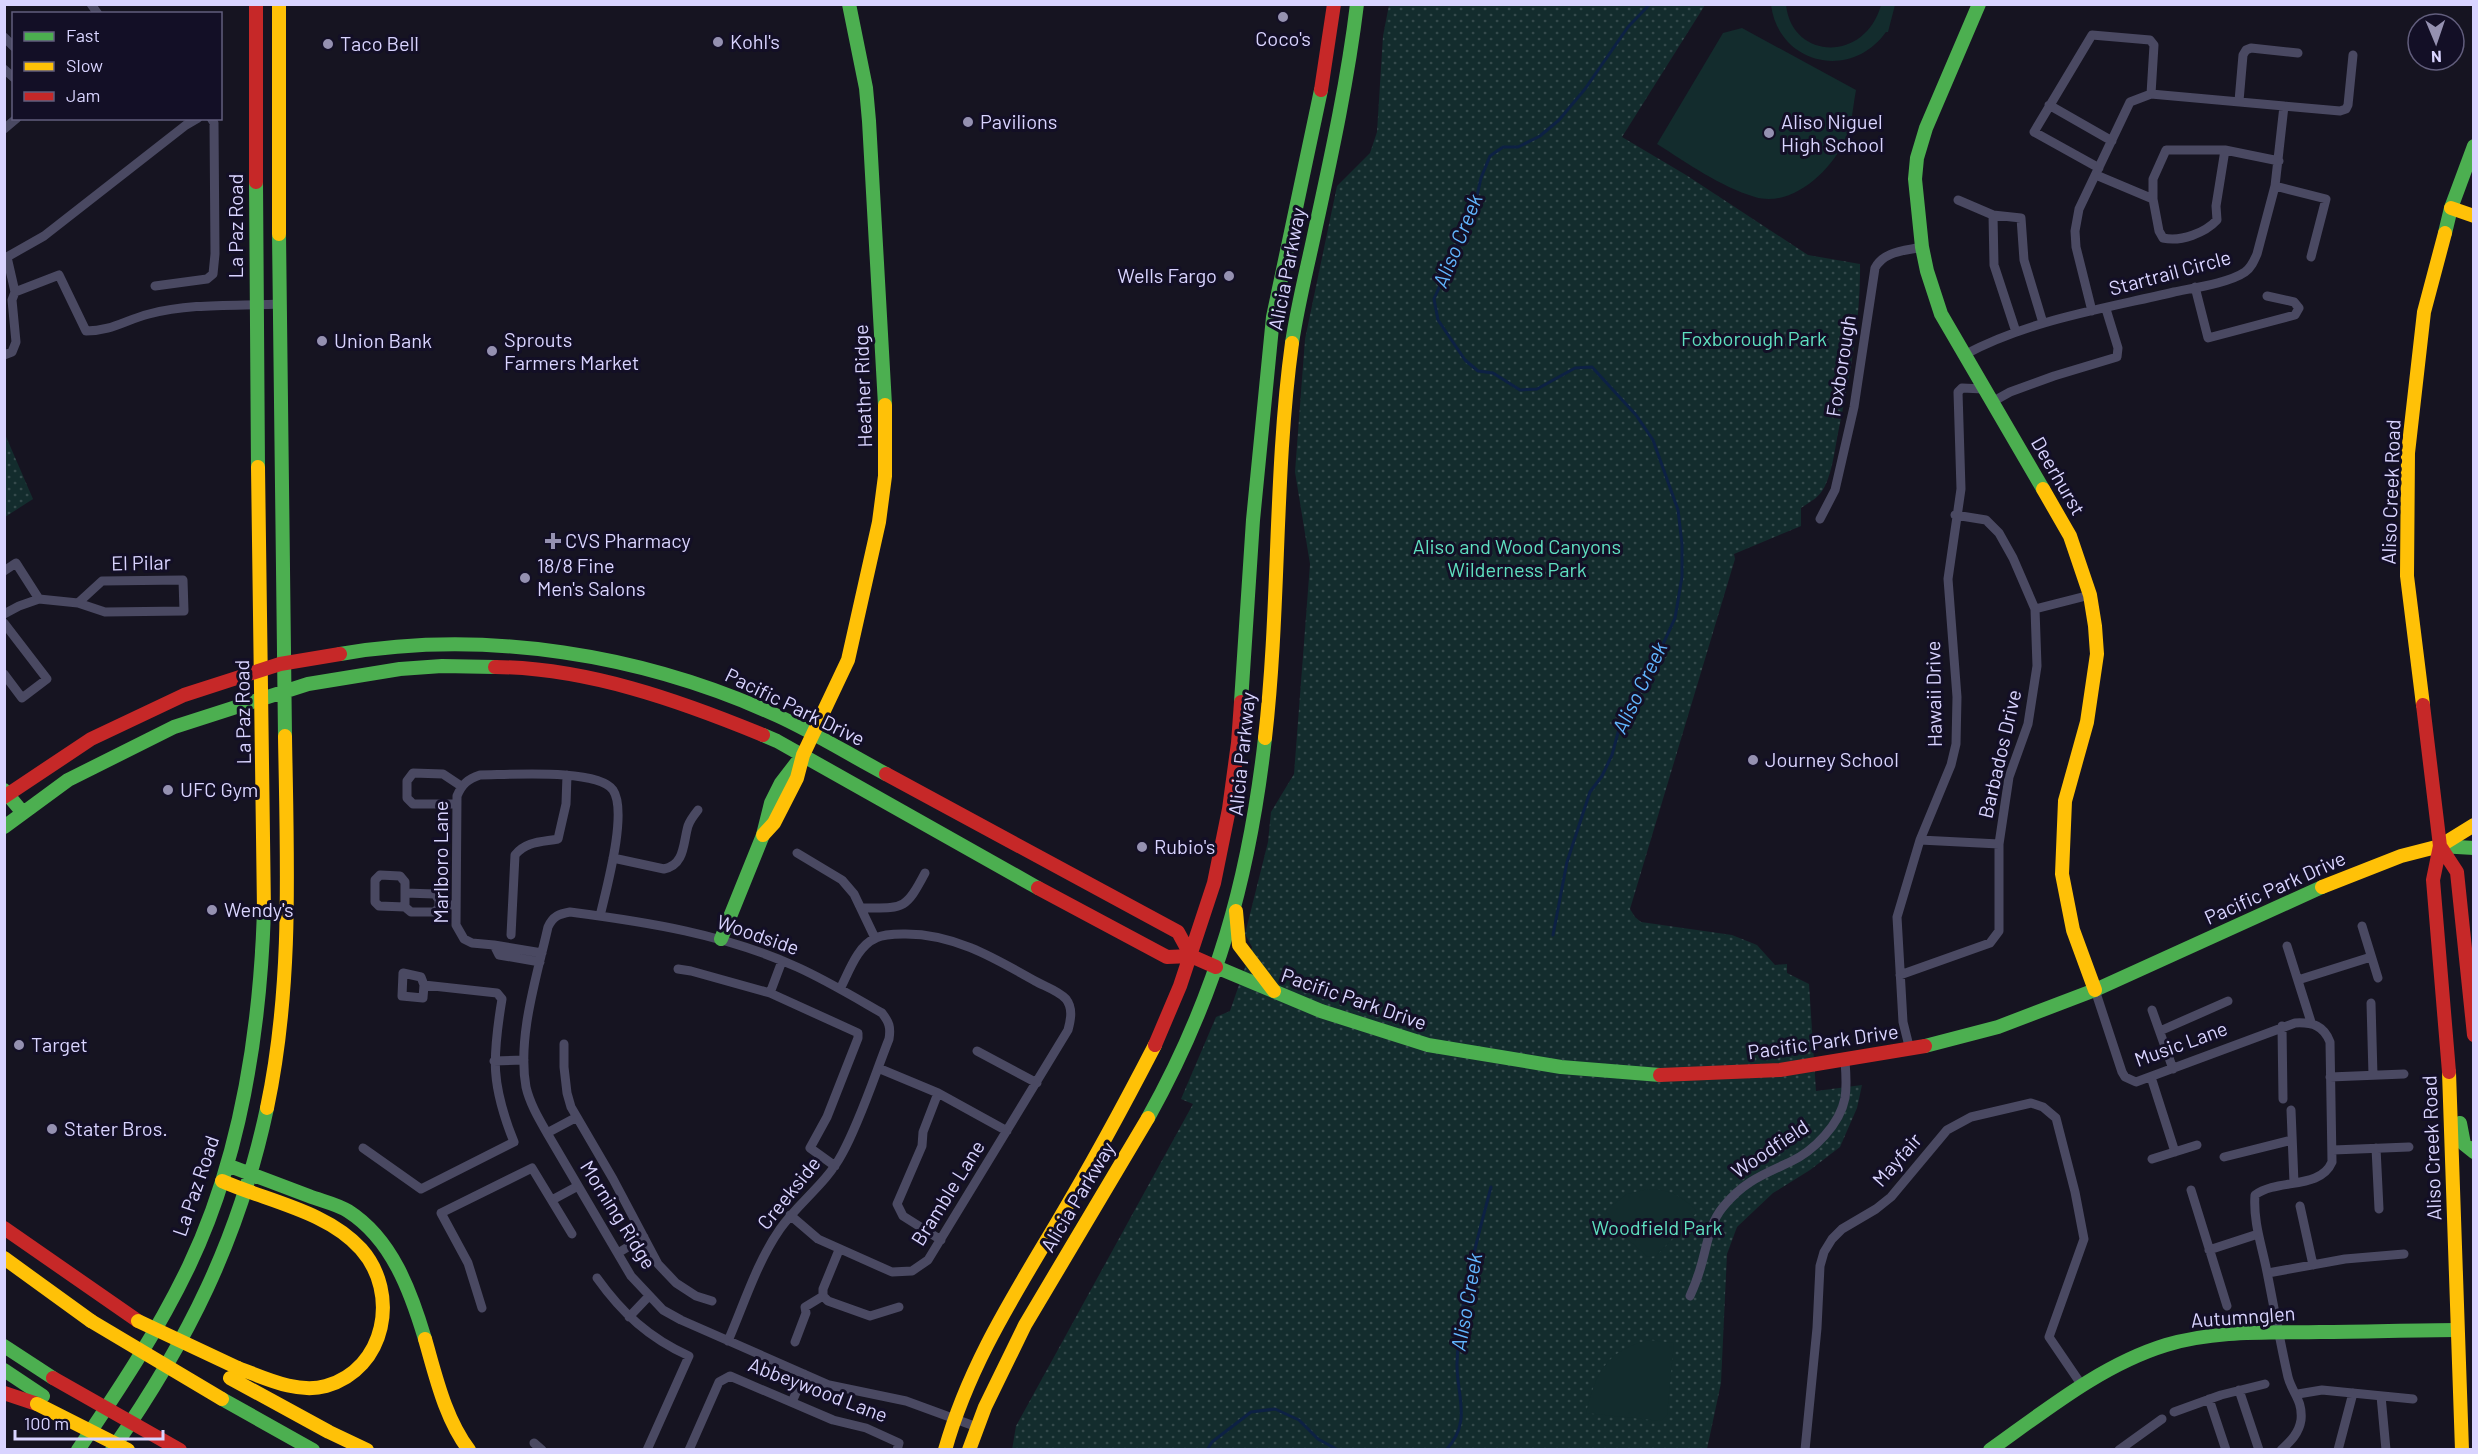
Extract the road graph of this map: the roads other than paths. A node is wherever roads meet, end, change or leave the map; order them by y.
1 (256, 4) edge
2 (279, 4) edge
3 (849, 4) edge
4 (1334, 4) edge
5 (1357, 4) edge
6 (1979, 4) edge
7 (2298, 53) dead end
8 (2353, 55) dead end
9 (2151, 94) junction
10 (2239, 101) junction
11 (2049, 105) junction
12 (2284, 106) junction
13 (194, 120) edge
14 (212, 120) edge
15 (2112, 141) junction
16 (2474, 146) edge
17 (2225, 150) junction
18 (2279, 161) junction
19 (2098, 171) junction
20 (2275, 186) junction
21 (2153, 199) junction
22 (1958, 200) dead end
23 (2451, 208) junction
24 (1993, 215) junction
25 (2474, 216) edge
26 (1922, 247) junction
27 (6, 257) edge
28 (2312, 257) dead end
29 (155, 286) dead end
30 (2196, 287) junction
31 (15, 292) junction
32 (2267, 296) dead end
33 (279, 304) junction
34 (257, 305) junction
35 (2106, 309) junction
36 (2092, 311) junction
37 (2043, 323) junction
38 (2016, 332) junction
39 (4, 355) edge
40 (1964, 355) junction
41 (1984, 389) junction
42 (1992, 402) junction
43 (1955, 515) junction
44 (1820, 519) dead end
45 (4, 571) edge
46 (2090, 596) junction
47 (39, 599) junction
48 (78, 603) junction
49 (2035, 609) junction
50 (4, 614) edge
51 (4, 623) edge
52 (582, 654) junction
53 (283, 664) junction
54 (481, 666) junction
55 (262, 669) junction
56 (4, 674) edge
57 (285, 691) junction
58 (263, 698) junction
59 (813, 734) junction
60 (803, 754) junction
61 (567, 775) junction
62 (461, 786) junction
63 (6, 793) edge
64 (457, 804) junction
65 (698, 810) dead end
66 (22, 813) junction
67 (2474, 825) edge
68 (4, 827) edge
69 (1920, 840) junction
70 (1999, 844) junction
71 (2440, 846) junction
72 (2474, 848) edge
73 (797, 853) dead end
74 (613, 858) junction
75 (925, 873) dead end
76 (405, 893) junction
77 (439, 905) junction
78 (456, 905) junction
79 (405, 907) junction
80 (1236, 907) junction
81 (862, 908) junction
82 (555, 916) joint
83 (600, 916) junction
84 (2362, 926) dead end
85 (511, 935) dead end
86 (875, 938) junction
87 (721, 939) junction
88 (2287, 946) dead end
89 (1191, 956) junction
90 (2371, 957) junction
91 (541, 958) junction
92 (782, 961) junction
93 (1216, 967) junction
94 (678, 969) dead end
95 (1900, 975) junction
96 (2378, 978) dead end
97 (2298, 980) junction
98 (424, 985) dead end
99 (840, 989) junction
100 (2095, 990) junction
101 (770, 993) junction
102 (1277, 994) junction
103 (2228, 1001) dead end
104 (2371, 1003) dead end
105 (2152, 1010) dead end
106 (2310, 1022) junction
107 (2282, 1026) junction
108 (2160, 1031) junction
109 (2474, 1035) edge
110 (564, 1044) dead end
111 (1910, 1050) junction
112 (976, 1051) dead end
113 (2449, 1059) junction
114 (524, 1060) junction
115 (494, 1061) junction
116 (1838, 1062) junction
117 (878, 1068) junction
118 (2173, 1069) junction
119 (2404, 1074) dead end
120 (2373, 1075) junction
121 (2151, 1077) junction
122 (2330, 1077) junction
123 (1037, 1083) junction
124 (938, 1093) junction
125 (2283, 1099) dead end
126 (2291, 1110) dead end
127 (577, 1117) junction
128 (1007, 1131) junction
129 (547, 1133) junction
130 (2292, 1140) junction
131 (2197, 1145) dead end
132 (2409, 1147) dead end
133 (363, 1148) dead end
134 (2376, 1148) junction
135 (2333, 1150) junction
136 (2175, 1152) junction
137 (2474, 1152) edge
138 (2224, 1157) dead end
139 (2152, 1159) dead end
140 (226, 1165) junction
141 (836, 1166) junction
142 (252, 1174) junction
143 (222, 1181) junction
144 (2294, 1183) junction
145 (578, 1186) junction
146 (2191, 1191) dead end
147 (247, 1193) junction
148 (552, 1200) junction
149 (2300, 1206) dead end
150 (2379, 1209) dead end
151 (790, 1215) junction
152 (4, 1228) edge
153 (572, 1234) dead end
154 (2258, 1234) junction
155 (644, 1237) junction
156 (941, 1240) junction
157 (839, 1250) junction
158 (2209, 1250) junction
159 (618, 1252) junction
160 (2404, 1254) dead end
161 (4, 1258) edge
162 (2313, 1265) junction
163 (2268, 1273) junction
164 (597, 1278) dead end
165 (649, 1296) junction
166 (823, 1296) junction
167 (1690, 1296) dead end
168 (712, 1300) dead end
169 (2227, 1306) dead end
170 (899, 1307) dead end
171 (482, 1308) dead end
172 (629, 1317) junction
173 (2457, 1330) junction
174 (2474, 1330) edge
175 (2277, 1332) junction
176 (728, 1341) junction
177 (795, 1342) dead end
178 (4, 1346) edge
179 (4, 1370) edge
180 (234, 1373) junction
181 (804, 1374) junction
182 (2265, 1384) dead end
183 (2083, 1387) junction
184 (2239, 1390) junction
185 (4, 1393) edge
186 (2353, 1393) junction
187 (2298, 1394) junction
188 (2381, 1396) junction
189 (2209, 1399) junction
190 (2413, 1399) dead end
191 (40, 1400) junction
192 (792, 1402) junction
193 (2174, 1412) dead end
194 (954, 1418) junction
195 (2162, 1419) dead end
196 (977, 1427) junction
197 (2133, 1439) junction
198 (534, 1443) dead end
199 (112, 1445) edge
200 (78, 1449) edge
201 (128, 1449) edge
202 (180, 1449) edge
203 (313, 1449) edge
204 (367, 1449) edge
205 (469, 1449) edge
206 (542, 1449) edge
207 (646, 1449) edge
208 (689, 1449) edge
209 (897, 1449) edge
210 (945, 1449) edge
211 (969, 1449) edge
212 (1805, 1449) edge
213 (1990, 1449) edge
214 (2119, 1449) edge
215 (2140, 1449) edge
216 (2226, 1449) edge
217 (2259, 1449) edge
218 (2281, 1449) edge
219 (2338, 1449) edge
220 (2386, 1449) edge
221 (2462, 1449) edge

1 - 34 main road, La Paz Road
2 - 33 main road, La Paz Road
3 - 59 main road, Heather Ridge
4 - 89 main road, Alicia Parkway
5 - 80 main road, Alicia Parkway
6 - 26 main road, Deerhurst
7 - 10 street
8 - 12 street
9 - 10 street
9 - 11 street
9 - 15 street, Startrail Circle
10 - 12 street
11 - 15 street
11 - 19 street
12 - 18 street, Startrail Circle
13 - 27 street
14 - 29 street
15 - 19 street, Startrail Circle
16 - 23 main road, Aliso Creek Road
17 - 18 street
17 - 21 street
17 - 21 street
18 - 20 street, Startrail Circle
19 - 21 street
19 - 36 street, Startrail Circle
20 - 28 street
20 - 30 street, Startrail Circle
22 - 24 street
23 - 25 main road
23 - 71 main road, Aliso Creek Road
24 - 37 street
24 - 38 street
26 - 40 main road, Deerhurst
26 - 44 street, Foxborough
27 - 31 street
30 - 32 street
30 - 35 street, Startrail Circle
31 - 34 street
31 - 39 street
33 - 34 street
33 - 53 main road, La Paz Road
34 - 55 main road, La Paz Road
35 - 36 street, Startrail Circle
35 - 42 street
36 - 37 street, Startrail Circle
37 - 38 street, Startrail Circle
38 - 40 street, Startrail Circle
40 - 41 main road, Deerhurst
41 - 42 main road, Deerhurst
41 - 43 street, Hawaii Drive
42 - 46 main road, Deerhurst
43 - 49 street, Barbados Drive
43 - 69 street, Hawaii Drive
45 - 47 street
46 - 49 street
46 - 100 main road, Deerhurst
47 - 48 street, El Pilar
47 - 50 street, El Pilar
48 - 48 street, El Pilar
49 - 70 street, Barbados Drive
51 - 56 street
52 - 53 main road, Pacific Park Drive
52 - 54 main road
52 - 59 main road, Pacific Park Drive
53 - 55 main road, Pacific Park Drive
53 - 57 main road, La Paz Road
54 - 57 main road, Pacific Park Drive
54 - 60 main road, Pacific Park Drive
55 - 58 main road, La Paz Road
55 - 63 main road, Pacific Park Drive
57 - 58 main road, Pacific Park Drive
57 - 142 main road, La Paz Road
58 - 66 main road, Pacific Park Drive
58 - 140 main road, La Paz Road
59 - 60 main road, Heather Ridge
59 - 89 main road, Pacific Park Drive
60 - 87 main road, Heather Ridge
60 - 89 main road, Pacific Park Drive
61 - 62 street, Marlboro Lane
61 - 74 street, Marlboro Lane
61 - 85 street
62 - 64 street, Marlboro Lane
62 - 64 street
63 - 66 main road
64 - 78 street, Marlboro Lane
65 - 74 street
66 - 68 main road, Pacific Park Drive
67 - 71 main road, Pacific Park Drive
69 - 70 street
69 - 95 street, Hawaii Drive
70 - 95 street, Barbados Drive
71 - 72 main road, Pacific Park Drive
71 - 100 main road, Pacific Park Drive
71 - 109 main road, Aliso Creek Road
71 - 113 main road, Aliso Creek Road
73 - 81 street
74 - 83 street
75 - 81 street
76 - 77 street
76 - 79 street
76 - 79 street
77 - 78 street
77 - 79 street
78 - 91 street, Marlboro Lane
80 - 93 main road, Alicia Parkway
80 - 102 main road
81 - 86 street
82 - 83 street, Woodside
82 - 91 street, Morning Ridge
83 - 87 street, Woodside
84 - 90 street
86 - 99 street
86 - 123 street, Bramble Lane
87 - 92 street, Woodside
88 - 97 street
89 - 93 main road, Pacific Park Drive
89 - 194 main road, Alicia Parkway
90 - 96 street
90 - 97 street
91 - 114 street, Morning Ridge
92 - 99 street, Woodside
92 - 101 street
93 - 102 main road, Pacific Park Drive
93 - 196 main road, Alicia Parkway
94 - 101 street
95 - 111 street, Hawaii Drive
97 - 106 street
98 - 115 street
99 - 117 street, Woodside
100 - 111 main road, Pacific Park Drive
100 - 121 street, Music Lane
101 - 141 street
102 - 116 main road, Pacific Park Drive
103 - 108 street
104 - 120 street
105 - 108 street
106 - 107 street, Music Lane
106 - 122 street
107 - 118 street, Music Lane
107 - 125 street
108 - 118 street
110 - 127 street
111 - 116 main road, Pacific Park Drive
112 - 123 street
113 - 137 main road
113 - 173 main road, Aliso Creek Road
114 - 115 street
114 - 129 street, Morning Ridge
115 - 133 street
116 - 167 street, Woodfield
117 - 124 street
117 - 141 street, Creekside
118 - 121 street, Music Lane
119 - 120 street
120 - 122 street
121 - 136 street
122 - 135 street
123 - 128 street, Bramble Lane
124 - 128 street
124 - 156 street
126 - 130 street
127 - 129 street
127 - 155 street
128 - 156 street, Bramble Lane
129 - 145 street, Morning Ridge
130 - 138 street
130 - 144 street
131 - 136 street
132 - 134 street
134 - 135 street
134 - 150 street
135 - 144 street
136 - 139 street
140 - 142 main road
140 - 143 main road, La Paz Road
141 - 151 street, Creekside
142 - 147 main road, La Paz Road
142 - 205 main road
143 - 147 main road
143 - 200 main road, La Paz Road
144 - 154 street
145 - 148 street
145 - 159 street, Morning Ridge
146 - 158 street
147 - 180 main road
147 - 199 main road, La Paz Road
148 - 153 street
148 - 171 street
149 - 162 street
151 - 157 street, Bramble Lane
151 - 176 street, Creekside
152 - 180 main road, bridge
154 - 158 street
154 - 163 street
155 - 159 street
155 - 168 street
156 - 157 street, Bramble Lane
157 - 166 street
158 - 169 street
159 - 165 street, Morning Ridge
160 - 162 street
161 - 203 main road, bridge
162 - 163 street
163 - 175 street
164 - 172 street
165 - 172 street
165 - 176 street, Morning Ridge
166 - 170 street
166 - 177 street
172 - 207 street
173 - 174 main road, Autumnglen
173 - 175 main road, Autumnglen
173 - 221 main road, Aliso Creek Road
175 - 183 main road, Autumnglen
175 - 187 street
176 - 181 street, Morning Ridge
178 - 202 main road, bridge
179 - 191 main road
180 - 204 main road
181 - 192 street
181 - 194 street, Morning Ridge
182 - 184 street
183 - 212 street, Mayfair
183 - 213 main road, Autumnglen
184 - 189 street
184 - 217 street
185 - 191 main road
186 - 187 street
186 - 188 street
186 - 219 street
187 - 218 street
188 - 190 street
188 - 220 street
189 - 193 street
189 - 216 street
191 - 199 main road, bridge
192 - 208 street, Abbeywood Lane
192 - 209 street, Abbeywood Lane
194 - 196 street, Morning Ridge
194 - 210 main road, Alicia Parkway
195 - 197 street
196 - 211 main road, Alicia Parkway
197 - 214 street
197 - 215 street
198 - 206 street
199 - 201 main road, bridge

